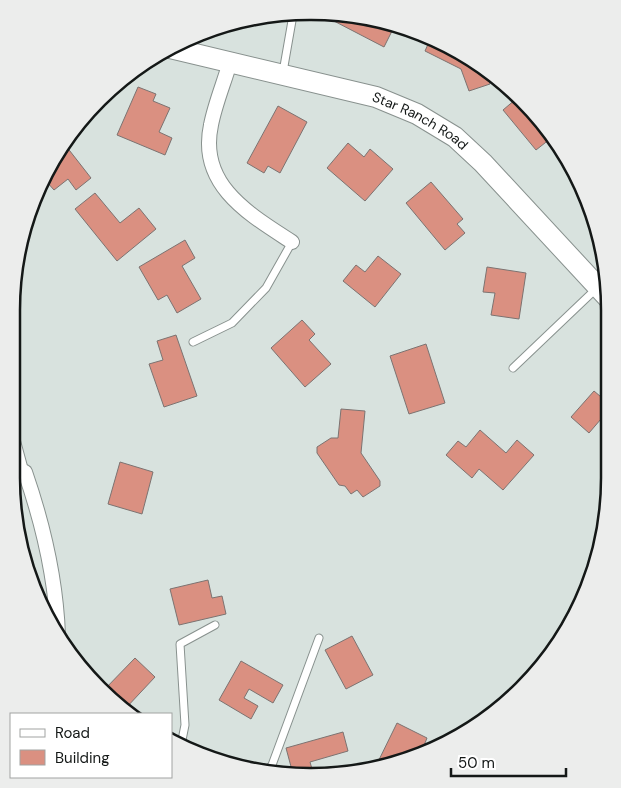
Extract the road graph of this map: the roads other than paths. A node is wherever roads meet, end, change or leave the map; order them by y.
1 (292, 21) edge
2 (181, 51) edge
3 (230, 62) junction
4 (283, 75) junction
5 (292, 242) joint
6 (600, 290) edge
7 (600, 295) edge
8 (193, 342) dead end
9 (513, 368) dead end
10 (20, 452) edge
11 (25, 472) joint
12 (57, 619) edge
13 (215, 625) dead end
14 (319, 638) dead end
15 (182, 738) edge
16 (271, 766) edge

1 - 4 lane
2 - 3 street, Star Ranch Road
3 - 4 street, Star Ranch Road
3 - 5 street
4 - 6 street, Star Ranch Road
5 - 8 lane
7 - 9 lane
10 - 11 lane
11 - 12 street
13 - 15 lane
14 - 16 lane

